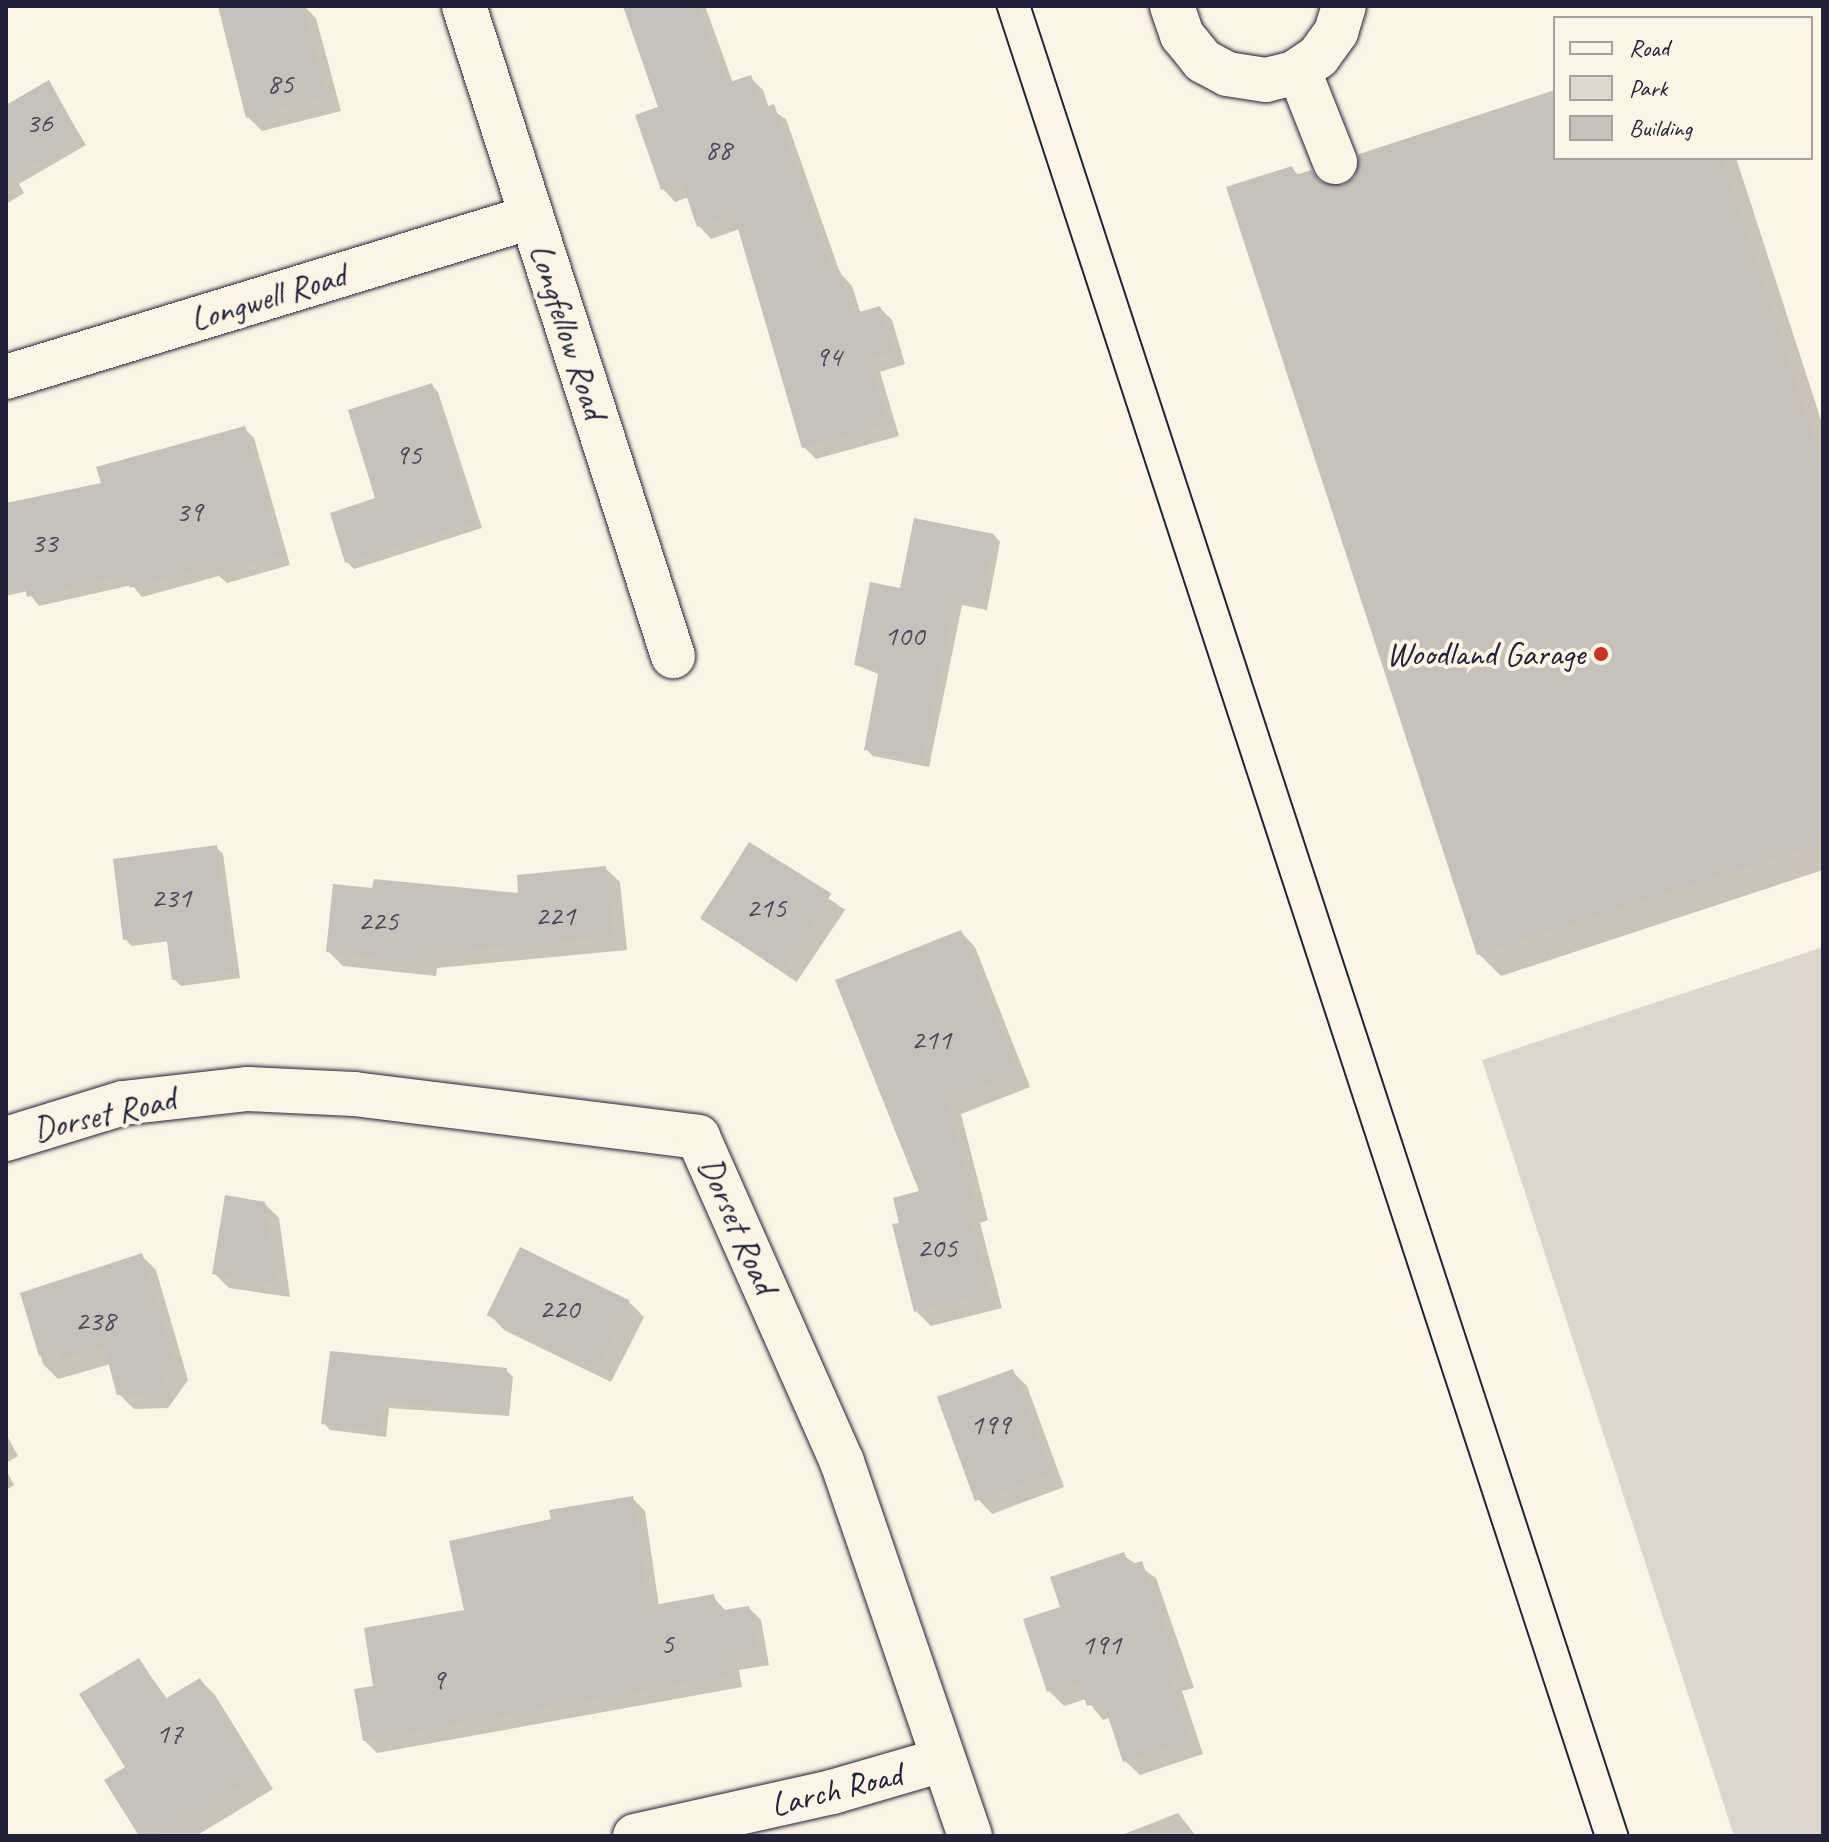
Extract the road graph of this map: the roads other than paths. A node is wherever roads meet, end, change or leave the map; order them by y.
1 (464, 6) edge
2 (1172, 6) edge
3 (1344, 6) edge
4 (1299, 71) junction
5 (1335, 162) dead end
6 (531, 217) junction
7 (6, 377) edge
8 (673, 656) dead end
9 (6, 1139) edge
10 (942, 1760) junction
11 (635, 1836) edge
12 (970, 1836) edge

1 - 6 street, Longfellow Road
2 - 4 street
3 - 4 street
4 - 5 street
6 - 7 street, Longwell Road
6 - 8 street, Longfellow Road
9 - 10 street, Dorset Road
10 - 11 street, Larch Road
10 - 12 street, Dorset Road

